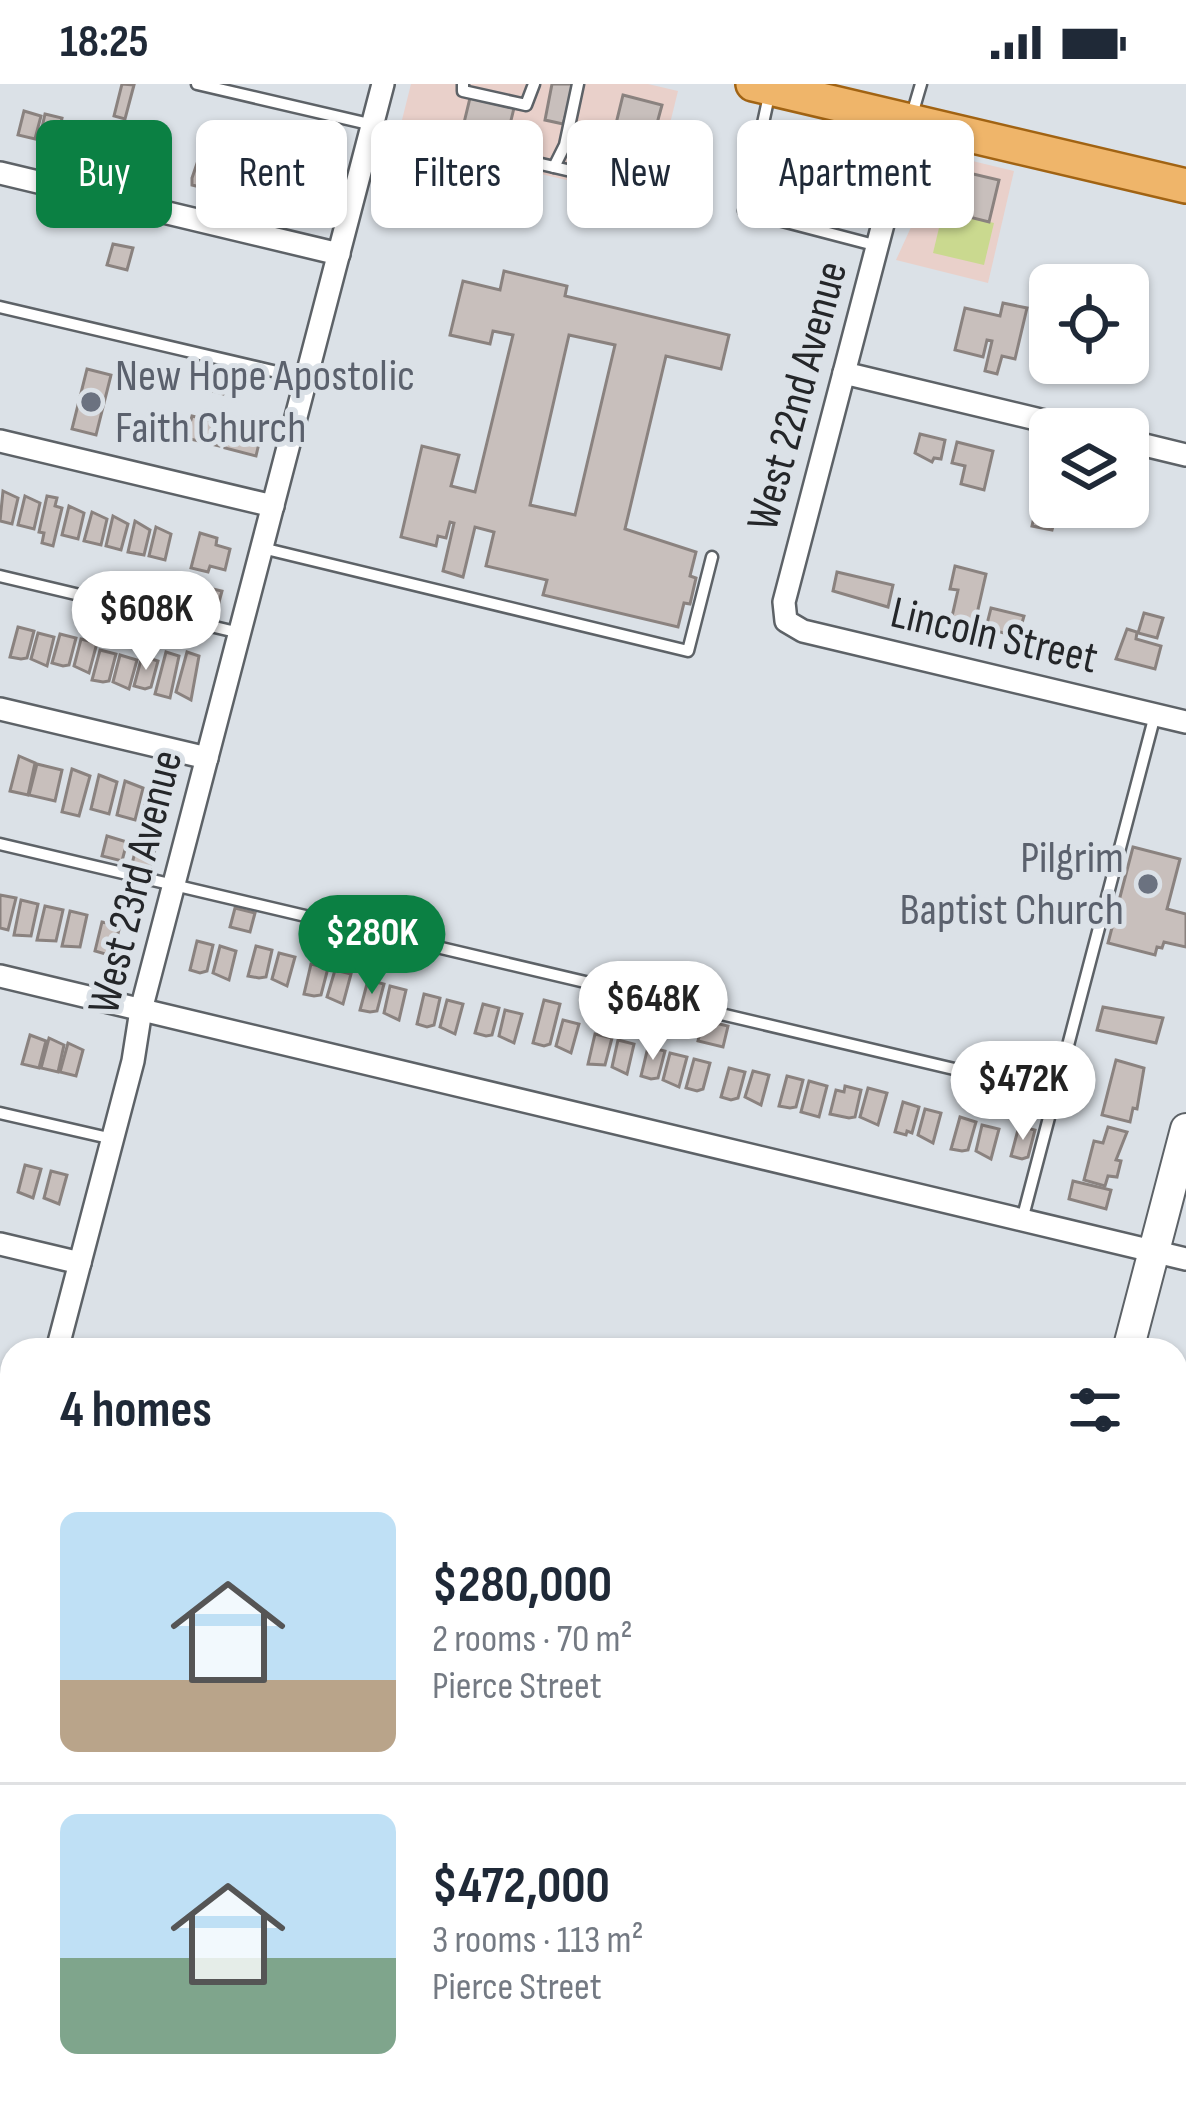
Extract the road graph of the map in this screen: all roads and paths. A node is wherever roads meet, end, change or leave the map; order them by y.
1 (197, 84) edge
2 (383, 84) edge
3 (463, 84) edge
4 (534, 84) edge
5 (578, 84) edge
6 (921, 84) edge
7 (762, 86) edge
8 (374, 120) edge
9 (906, 120) edge
10 (910, 120) edge
11 (371, 127) edge
12 (371, 131) edge
13 (974, 136) edge
14 (543, 165) edge
15 (554, 167) junction
16 (567, 170) edge
17 (0, 173) edge
18 (1186, 186) edge
19 (882, 228) edge
20 (878, 245) junction
21 (339, 254) junction
22 (0, 307) edge
23 (844, 373) junction
24 (307, 379) junction
25 (1029, 417) edge
26 (0, 441) edge
27 (1149, 446) edge
28 (1186, 455) edge
29 (273, 506) junction
30 (262, 548) junction
31 (712, 557) dead end
32 (0, 577) edge
33 (786, 621) joint
34 (240, 633) junction
35 (0, 709) edge
36 (1155, 715) junction
37 (1186, 722) edge
38 (207, 758) junction
39 (0, 844) edge
40 (173, 885) junction
41 (0, 976) edge
42 (141, 1010) junction
43 (1056, 1094) junction
44 (0, 1113) edge
45 (1186, 1129) edge
46 (112, 1139) junction
47 (1022, 1220) junction
48 (0, 1244) edge
49 (1154, 1251) junction
50 (1186, 1258) edge
51 (80, 1263) junction
52 (60, 1338) edge
53 (1131, 1338) edge

1 - 11 lane
2 - 8 street, West 23rd Avenue
3 - 4 lane
5 - 15 lane
6 - 10 lane
7 - 9 main road
7 - 20 lane
12 - 21 street, West 23rd Avenue
13 - 18 main road
14 - 15 lane
15 - 16 lane
17 - 21 street
19 - 20 street, West 22nd Avenue
20 - 23 street, West 22nd Avenue
21 - 24 street, West 23rd Avenue
22 - 24 lane
23 - 25 street
23 - 33 street, West 22nd Avenue
24 - 29 street, West 23rd Avenue
26 - 29 street
27 - 28 street
29 - 30 street, West 23rd Avenue
30 - 31 lane
30 - 34 street, West 23rd Avenue
32 - 34 lane
33 - 36 street, Lincoln Street
34 - 38 street, West 23rd Avenue
35 - 38 street
36 - 37 street, Lincoln Street
36 - 43 lane
38 - 40 street, West 23rd Avenue
39 - 40 lane
40 - 42 street, West 23rd Avenue
40 - 43 lane
41 - 42 street
42 - 46 street, West 23rd Avenue
42 - 47 street
43 - 47 lane
44 - 46 lane
45 - 49 street
46 - 51 street, West 23rd Avenue
47 - 49 street
48 - 51 street
49 - 50 street
49 - 53 street
51 - 52 street, West 23rd Avenue

